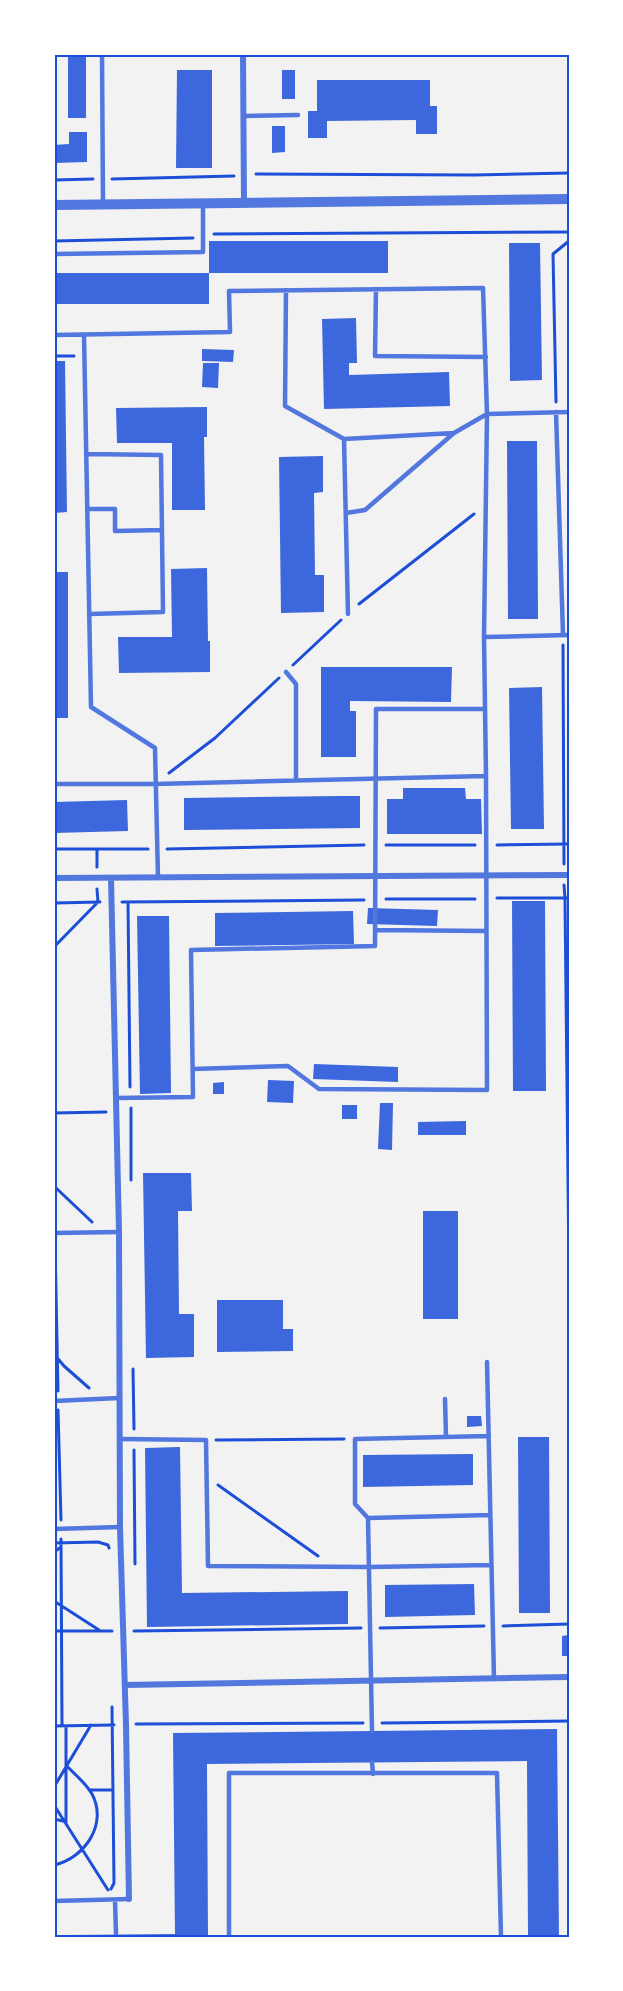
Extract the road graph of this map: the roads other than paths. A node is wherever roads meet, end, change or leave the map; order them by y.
1 (102, 54) edge
2 (243, 54) edge
3 (298, 115) dead end
4 (244, 116) junction
5 (569, 199) edge
6 (203, 203) junction
7 (243, 203) junction
8 (104, 204) junction
9 (54, 205) edge
10 (54, 254) edge
11 (376, 289) junction
12 (286, 290) junction
13 (54, 335) edge
14 (84, 335) junction
15 (486, 357) junction
16 (556, 412) junction
17 (569, 412) edge
18 (488, 414) junction
19 (454, 433) junction
20 (344, 439) junction
21 (86, 454) junction
22 (87, 509) junction
23 (346, 513) junction
24 (162, 530) junction
25 (89, 614) junction
26 (348, 614) road end
27 (566, 634) edge
28 (484, 637) junction
29 (286, 672) road end
30 (484, 710) junction
31 (486, 776) junction
32 (374, 778) junction
33 (296, 780) junction
34 (54, 784) edge
35 (155, 784) junction
36 (567, 875) edge
37 (486, 876) junction
38 (376, 877) junction
39 (54, 878) edge
40 (111, 878) junction
41 (158, 878) junction
42 (375, 930) junction
43 (486, 931) junction
44 (193, 1069) junction
45 (116, 1098) junction
46 (119, 1232) junction
47 (54, 1233) edge
48 (487, 1362) dead end
49 (119, 1398) junction
50 (445, 1399) dead end
51 (56, 1400) edge
52 (489, 1436) junction
53 (446, 1437) junction
54 (120, 1439) junction
55 (490, 1515) junction
56 (368, 1518) junction
57 (120, 1527) junction
58 (54, 1529) edge
59 (492, 1565) junction
60 (369, 1567) junction
61 (569, 1677) edge
62 (494, 1679) junction
63 (371, 1681) junction
64 (125, 1685) junction
65 (372, 1731) dead end
66 (372, 1762) dead end
67 (373, 1774) junction
68 (129, 1899) joint
69 (115, 1900) junction
70 (54, 1901) edge
71 (116, 1934) dead end
72 (229, 1937) edge
73 (501, 1937) edge

1 - 8 lane
2 - 4 street
3 - 4 lane
4 - 7 street
5 - 7 street
6 - 7 street
6 - 8 street
6 - 10 lane
8 - 9 street
11 - 12 lane
11 - 15 lane
11 - 15 lane
12 - 14 lane
12 - 20 lane
13 - 14 lane
14 - 21 lane
15 - 18 lane
16 - 17 lane
16 - 18 lane
16 - 27 lane
18 - 19 lane
18 - 28 lane
19 - 20 lane
19 - 23 lane
20 - 23 lane
21 - 22 lane
21 - 24 lane
22 - 24 lane
22 - 25 lane
23 - 26 lane
24 - 25 lane
25 - 35 lane
27 - 28 lane
28 - 30 lane
29 - 33 lane
30 - 31 lane
30 - 32 lane
31 - 32 lane
31 - 37 lane
32 - 33 lane
32 - 38 lane
33 - 35 lane
34 - 35 lane
35 - 41 lane
36 - 37 street
37 - 38 street
37 - 43 lane
38 - 41 street
38 - 42 lane
39 - 40 street
40 - 41 street
40 - 45 street
42 - 43 lane
42 - 44 lane
43 - 44 lane
44 - 45 lane
45 - 46 street
46 - 47 lane
46 - 49 street
48 - 52 lane
49 - 51 lane
49 - 54 street
50 - 53 lane
52 - 53 lane
52 - 55 lane
53 - 56 lane
54 - 57 street
54 - 60 lane
55 - 56 lane
55 - 59 lane
56 - 60 lane
57 - 58 lane
57 - 64 street
59 - 60 lane
59 - 62 lane
60 - 63 lane
61 - 62 street
62 - 63 street
63 - 64 street
63 - 65 lane
64 - 68 street
66 - 67 lane
67 - 72 lane
67 - 73 lane
68 - 69 lane
69 - 70 lane
69 - 71 lane

